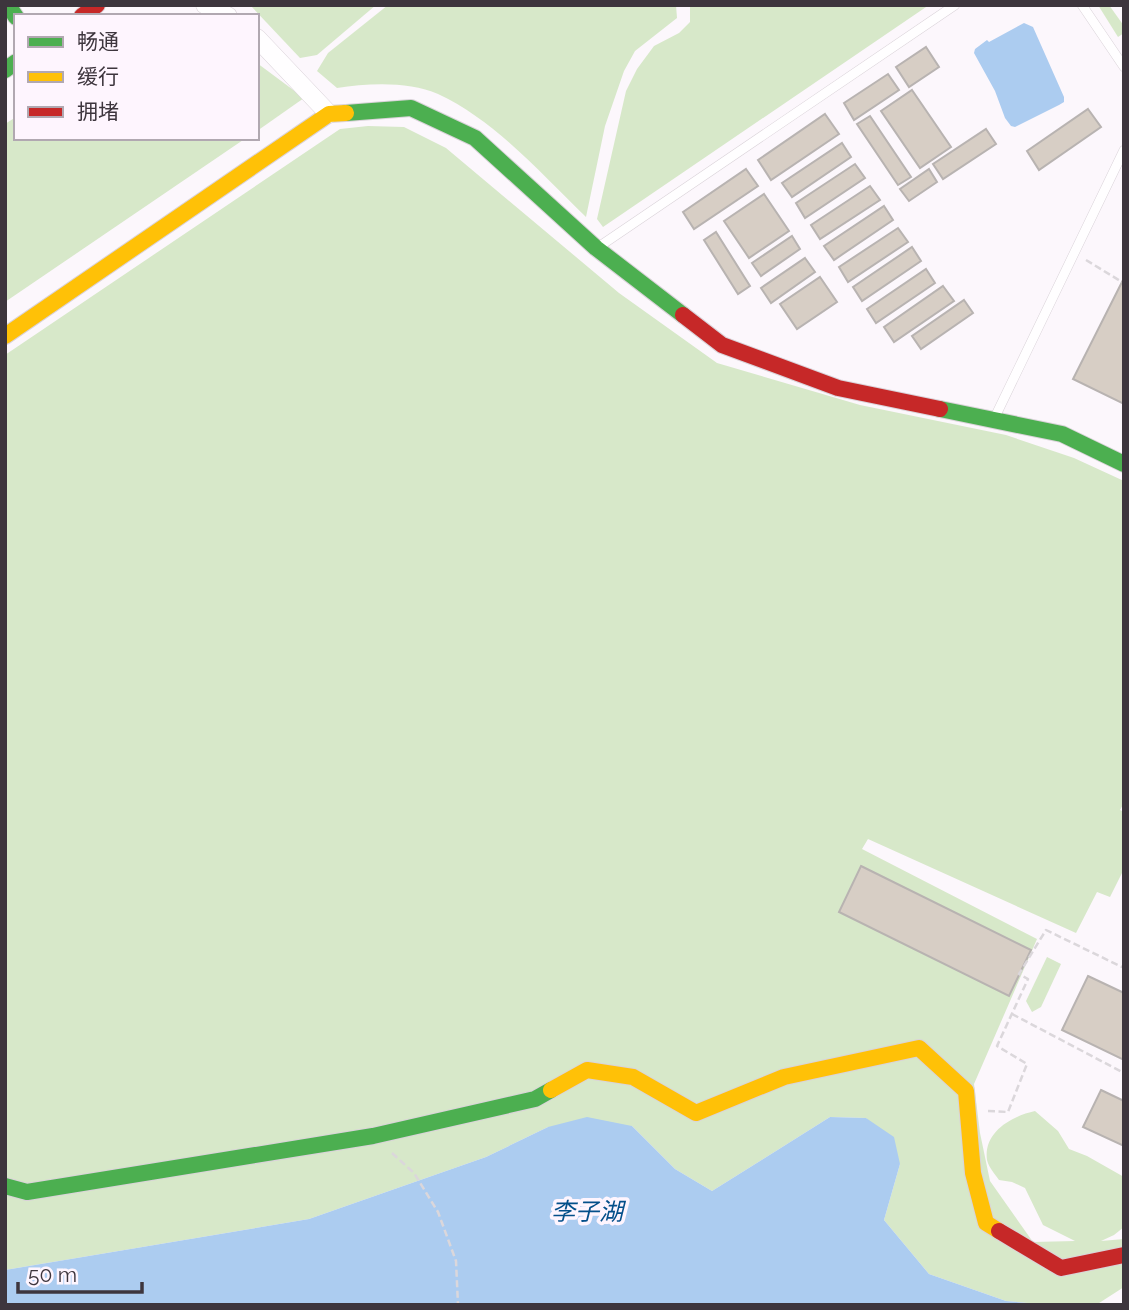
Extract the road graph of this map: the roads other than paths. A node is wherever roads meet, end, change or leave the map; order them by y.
1 (205, 5) edge
2 (955, 5) edge
3 (1082, 5) edge
4 (224, 14) edge
5 (259, 40) edge
6 (1124, 67) edge
7 (329, 114) junction
8 (1124, 150) edge
9 (596, 248) junction
10 (5, 336) edge
11 (993, 420) junction
12 (1124, 464) edge
13 (5, 1186) edge
14 (1124, 1255) edge

1 - 4 street
2 - 9 lane
3 - 6 lane
5 - 7 street
7 - 9 street
7 - 10 street
8 - 11 lane
9 - 11 street
11 - 12 street
13 - 14 street

